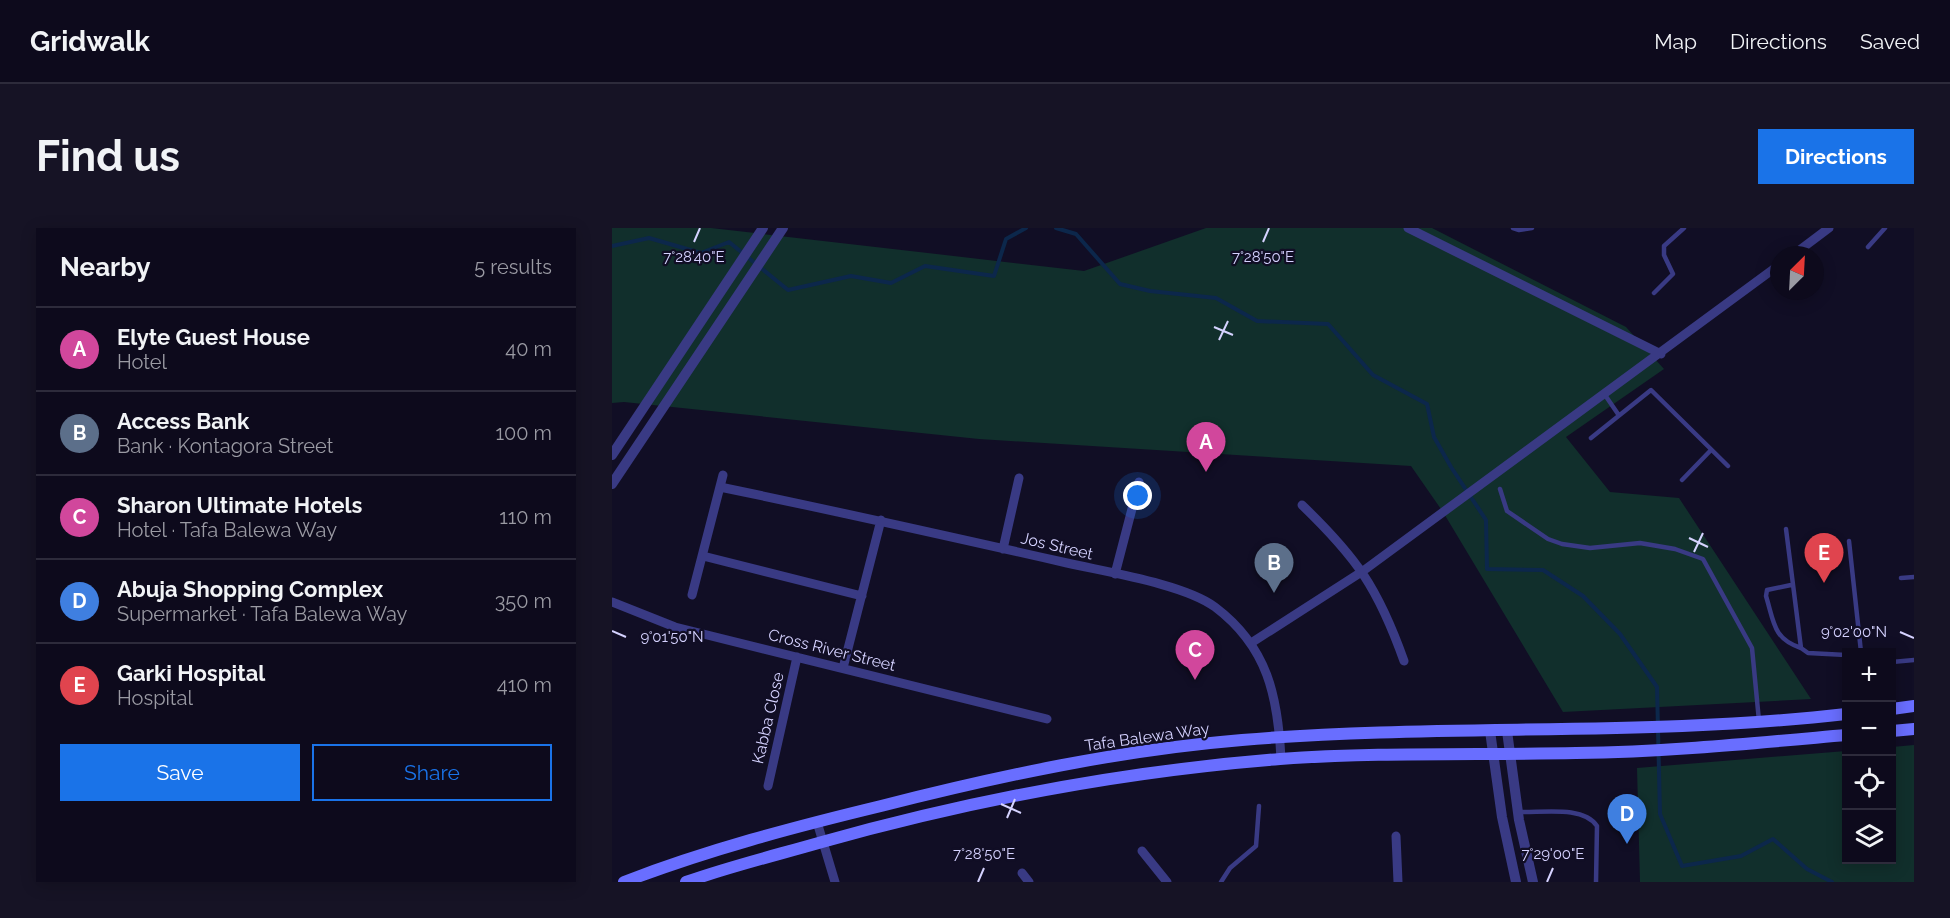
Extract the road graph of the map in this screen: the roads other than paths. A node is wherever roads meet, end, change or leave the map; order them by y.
1 (763, 228) edge
2 (783, 228) edge
3 (1408, 228) edge
4 (1513, 228) edge
5 (1532, 228) edge
6 (1684, 228) edge
7 (1829, 228) edge
8 (1885, 228) edge
9 (1805, 246) edge
10 (1868, 247) dead end
11 (1770, 273) edge
12 (1654, 293) dead end
13 (1661, 354) junction
14 (1605, 395) junction
15 (1618, 414) junction
16 (1591, 438) dead end
17 (1711, 450) junction
18 (612, 455) edge
19 (1728, 466) dead end
20 (723, 475) dead end
21 (1019, 478) dead end
22 (1683, 480) dead end
23 (1139, 482) dead end
24 (612, 484) edge
25 (720, 487) junction
26 (1500, 489) dead end
27 (1302, 505) dead end
28 (882, 520) junction
29 (1786, 529) dead end
30 (1849, 541) dead end
31 (1003, 549) junction
32 (703, 556) junction
33 (1363, 571) junction
34 (1114, 574) junction
35 (1914, 577) edge
36 (1901, 578) dead end
37 (1791, 585) junction
38 (692, 595) dead end
39 (862, 596) junction
40 (612, 602) edge
41 (1251, 643) junction
42 (1801, 648) junction
43 (1861, 648) edge
44 (1842, 655) edge
45 (797, 657) junction
46 (1914, 660) edge
47 (1404, 661) dead end
48 (1896, 662) edge
49 (843, 668) junction
50 (1914, 706) edge
51 (1896, 708) edge
52 (1842, 714) edge
53 (1047, 719) dead end
54 (1759, 721) junction
55 (1914, 729) edge
56 (1490, 731) junction
57 (1507, 731) junction
58 (1896, 731) edge
59 (1842, 735) edge
60 (1280, 738) junction
61 (1492, 753) junction
62 (1510, 753) junction
63 (1281, 759) junction
64 (768, 786) dead end
65 (1259, 806) dead end
66 (1518, 812) junction
67 (817, 822) junction
68 (1396, 836) dead end
69 (823, 842) junction
70 (1142, 851) dead end
71 (1022, 873) dead end
72 (624, 882) edge
73 (686, 882) edge
74 (835, 882) edge
75 (1029, 882) edge
76 (1167, 882) edge
77 (1221, 882) edge
78 (1398, 882) edge
79 (1516, 882) edge
80 (1533, 882) edge
81 (1596, 882) edge

1 - 18 street
2 - 24 street
3 - 13 street
4 - 5 lane
6 - 12 lane
7 - 9 street
8 - 10 lane
11 - 13 street
13 - 14 street
14 - 15 lane
14 - 33 street
15 - 16 lane
15 - 17 lane
17 - 19 lane
17 - 22 lane
20 - 25 street
21 - 31 street
23 - 34 street
25 - 28 street, Jos Street
25 - 32 street
26 - 54 lane
27 - 33 street
28 - 31 street, Jos Street
28 - 39 street
29 - 37 lane
30 - 43 lane
31 - 34 street, Jos Street
32 - 38 street
32 - 39 street
33 - 41 street
33 - 47 street
34 - 41 street, Jos Street
35 - 36 lane
37 - 42 lane
37 - 42 lane
39 - 49 street
40 - 45 street, Cross River Street
41 - 60 street, Jos Street
42 - 44 lane
45 - 49 street, Cross River Street
45 - 64 street, Kabba Close
46 - 48 lane
49 - 53 street, Cross River Street
50 - 51 main road
52 - 54 main road, Tafa Balewa Way
54 - 57 main road, Tafa Balewa Way
55 - 58 main road
56 - 57 main road, Tafa Balewa Way
56 - 60 main road, Tafa Balewa Way
56 - 61 street
57 - 62 street
59 - 62 main road
60 - 63 street, Jos Street
60 - 67 main road, Tafa Balewa Way
61 - 62 main road
61 - 63 main road
61 - 79 street
62 - 66 street
63 - 69 main road
65 - 77 lane
66 - 80 street
66 - 81 lane
67 - 69 street
67 - 72 main road, Tafa Balewa Way
68 - 78 street
69 - 73 main road
69 - 74 street
70 - 76 street
71 - 75 street

